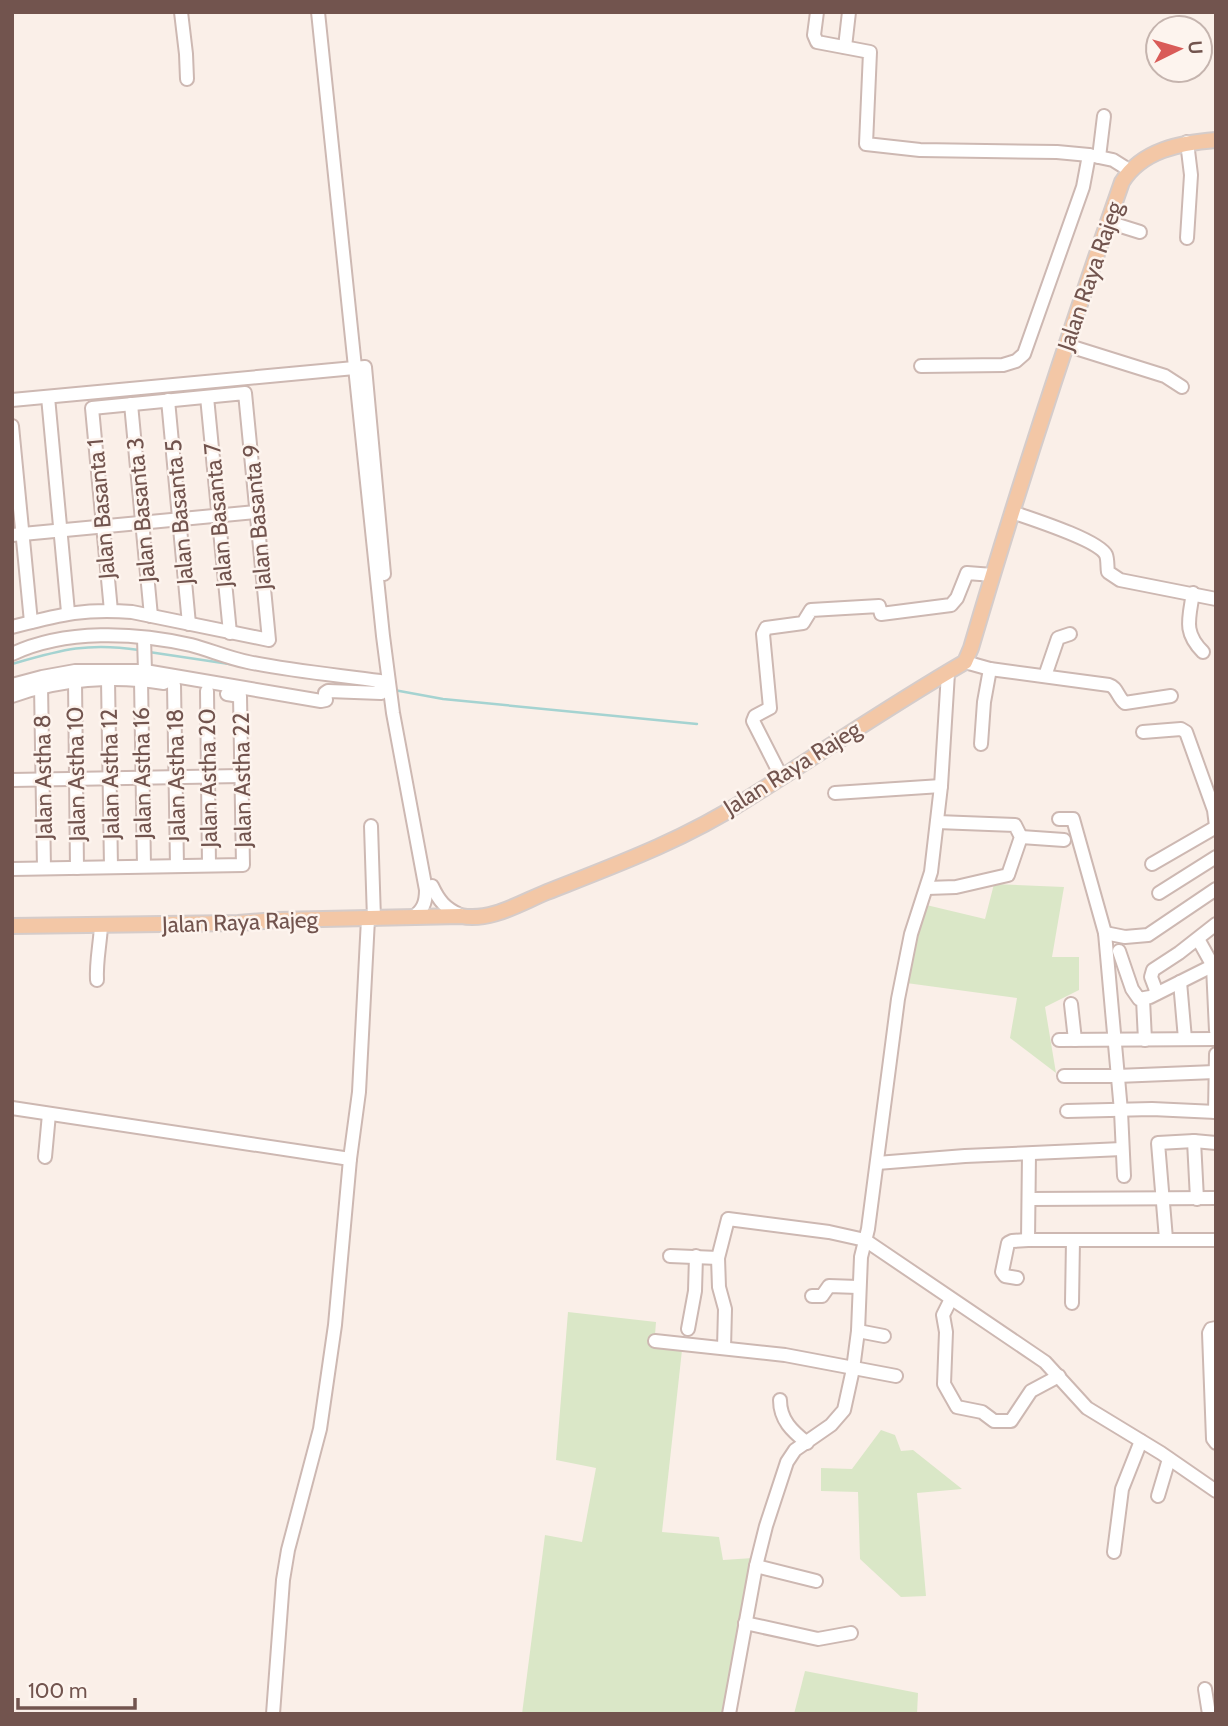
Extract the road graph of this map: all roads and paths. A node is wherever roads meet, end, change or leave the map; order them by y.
1 (181, 12) edge
2 (318, 12) edge
3 (817, 12) edge
4 (849, 12) edge
5 (845, 47) junction
6 (187, 79) dead end
7 (1104, 116) dead end
8 (1216, 140) edge
9 (1187, 142) junction
10 (1094, 156) junction
11 (1129, 170) junction
12 (1108, 222) junction
13 (1140, 232) dead end
14 (1187, 238) dead end
15 (1066, 345) junction
16 (921, 366) dead end
17 (354, 368) junction
18 (1182, 387) dead end
19 (48, 397) junction
20 (207, 397) junction
21 (12, 400) edge
22 (168, 400) junction
23 (131, 404) junction
24 (12, 426) edge
25 (257, 512) junction
26 (1012, 512) junction
27 (219, 516) junction
28 (180, 520) junction
29 (142, 523) junction
30 (103, 527) junction
31 (61, 531) junction
32 (17, 535) edge
33 (993, 575) junction
34 (1193, 593) junction
35 (1216, 599) edge
36 (111, 611) junction
37 (68, 612) junction
38 (151, 616) junction
39 (31, 622) junction
40 (190, 624) junction
41 (12, 627) edge
42 (230, 633) junction
43 (1069, 634) dead end
44 (144, 646) junction
45 (1203, 652) dead end
46 (12, 654) edge
47 (965, 662) junction
48 (990, 669) junction
49 (947, 673) junction
50 (143, 676) junction
51 (1045, 676) junction
52 (108, 680) junction
53 (75, 681) junction
54 (12, 685) edge
55 (174, 685) junction
56 (41, 686) junction
57 (207, 691) junction
58 (12, 696) edge
59 (1171, 696) dead end
60 (1143, 732) dead end
61 (981, 744) dead end
62 (241, 776) junction
63 (782, 776) junction
64 (176, 777) junction
65 (208, 777) junction
66 (110, 778) junction
67 (142, 778) junction
68 (76, 779) junction
69 (12, 780) edge
70 (43, 780) junction
71 (941, 786) junction
72 (835, 793) dead end
73 (1059, 819) dead end
74 (1215, 820) edge
75 (937, 821) junction
76 (371, 826) dead end
77 (1021, 837) junction
78 (1064, 839) dead end
79 (1216, 857) edge
80 (1152, 864) dead end
81 (209, 865) junction
82 (144, 866) junction
83 (177, 866) junction
84 (111, 867) junction
85 (44, 868) junction
86 (77, 868) junction
87 (12, 869) edge
88 (432, 886) junction
89 (927, 887) junction
90 (1216, 890) edge
91 (1159, 893) dead end
92 (461, 916) junction
93 (419, 918) junction
94 (371, 919) junction
95 (1216, 924) edge
96 (12, 926) edge
97 (101, 926) junction
98 (1105, 933) junction
99 (1198, 939) junction
100 (1119, 951) dead end
101 (1215, 965) edge
102 (97, 980) dead end
103 (1180, 982) junction
104 (1157, 993) junction
105 (1110, 996) junction
106 (1139, 997) junction
107 (1072, 1004) dead end
108 (1215, 1005) edge
109 (1216, 1031) edge
110 (1185, 1039) junction
111 (1216, 1039) edge
112 (1059, 1040) dead end
113 (1075, 1040) junction
114 (1114, 1040) junction
115 (1145, 1040) junction
116 (1216, 1054) edge
117 (1215, 1072) edge
118 (1064, 1076) dead end
119 (1117, 1076) junction
120 (1216, 1078) edge
121 (12, 1108) edge
122 (1067, 1111) dead end
123 (1121, 1111) junction
124 (1215, 1112) edge
125 (49, 1114) junction
126 (1194, 1141) junction
127 (1216, 1143) edge
128 (1122, 1149) junction
129 (1029, 1154) junction
130 (45, 1157) dead end
131 (350, 1159) junction
132 (877, 1163) junction
133 (1124, 1176) dead end
134 (1216, 1198) edge
135 (1032, 1199) junction
136 (1163, 1199) junction
137 (1196, 1199) junction
138 (1166, 1239) junction
139 (866, 1240) junction
140 (1028, 1240) junction
141 (1073, 1240) junction
142 (1216, 1240) edge
143 (670, 1256) dead end
144 (696, 1256) junction
145 (718, 1258) junction
146 (1017, 1278) dead end
147 (858, 1287) junction
148 (813, 1296) dead end
149 (951, 1299) junction
150 (1072, 1303) dead end
151 (1216, 1328) edge
152 (688, 1329) dead end
153 (858, 1331) junction
154 (884, 1336) dead end
155 (655, 1341) dead end
156 (724, 1348) junction
157 (853, 1369) junction
158 (896, 1376) dead end
159 (1059, 1376) junction
160 (780, 1400) dead end
161 (1141, 1441) junction
162 (807, 1443) junction
163 (1216, 1443) edge
164 (1169, 1459) junction
165 (1216, 1492) edge
166 (1158, 1496) dead end
167 (1115, 1552) dead end
168 (756, 1566) junction
169 (816, 1581) dead end
170 (745, 1623) junction
171 (850, 1633) dead end
172 (1205, 1689) dead end
173 (273, 1714) edge
174 (729, 1714) edge
175 (1209, 1714) edge

1 - 6 street
2 - 17 street
3 - 5 street
4 - 5 street
5 - 10 street
7 - 10 street
8 - 9 main road
9 - 11 main road
9 - 14 street
10 - 11 street
10 - 16 street
11 - 12 main road, Jalan Raya Rajeg
12 - 13 street
12 - 15 main road, Jalan Raya Rajeg
15 - 18 street
15 - 26 main road, Jalan Raya Rajeg
17 - 19 street
17 - 88 street
17 - 93 street
19 - 21 street
19 - 31 street
20 - 22 street
20 - 25 street, Jalan Basanta 9
20 - 27 street, Jalan Basanta 7
22 - 23 street
22 - 28 street, Jalan Basanta 5
23 - 29 street, Jalan Basanta 3
23 - 30 street, Jalan Basanta 1
24 - 32 street
25 - 27 street
25 - 42 street, Jalan Basanta 9
26 - 33 main road, Jalan Raya Rajeg
26 - 34 street
27 - 28 street
27 - 42 street, Jalan Basanta 7
28 - 29 street
28 - 40 street, Jalan Basanta 5
29 - 30 street
29 - 38 street, Jalan Basanta 3
30 - 31 street
30 - 36 street, Jalan Basanta 1
31 - 32 street
31 - 37 street
32 - 39 street
33 - 47 main road, Jalan Raya Rajeg
33 - 63 street
34 - 35 street
34 - 45 street
36 - 37 street
36 - 38 street
37 - 39 street
38 - 40 street
39 - 41 street
40 - 42 street
43 - 51 street
44 - 46 street
44 - 50 street, Jalan Astha 16
44 - 50 street
47 - 48 street
47 - 49 main road, Jalan Raya Rajeg
48 - 51 street
48 - 61 street
49 - 63 main road, Jalan Raya Rajeg
49 - 71 street
50 - 52 street
50 - 54 street
50 - 55 street
50 - 67 street, Jalan Astha 16
51 - 59 street
52 - 53 street
52 - 66 street, Jalan Astha 12
53 - 56 street
53 - 68 street, Jalan Astha 10
55 - 57 street
55 - 64 street, Jalan Astha 18
56 - 58 street
56 - 70 street, Jalan Astha 8
57 - 62 street, Jalan Astha 22
57 - 65 street, Jalan Astha 20
60 - 74 street
62 - 65 street
62 - 81 street, Jalan Astha 22
63 - 92 main road, Jalan Raya Rajeg
64 - 65 street
64 - 67 street
64 - 83 street, Jalan Astha 18
65 - 81 street, Jalan Astha 20
66 - 67 street
66 - 68 street
66 - 84 street, Jalan Astha 12
67 - 82 street, Jalan Astha 16
68 - 70 street
68 - 86 street, Jalan Astha 10
69 - 70 street
70 - 85 street, Jalan Astha 8
71 - 72 street
71 - 75 street
73 - 98 street
74 - 80 street
75 - 77 street
75 - 89 street
76 - 94 street
77 - 78 street
77 - 89 street
79 - 91 street
81 - 83 street
82 - 83 street
82 - 84 street
84 - 86 street
85 - 86 street
85 - 87 street
88 - 92 street
88 - 93 street
89 - 132 street
90 - 98 street
92 - 93 main road, Jalan Raya Rajeg
93 - 94 main road, Jalan Raya Rajeg
94 - 97 main road, Jalan Raya Rajeg
94 - 131 street
95 - 99 street
96 - 97 main road, Jalan Raya Rajeg
97 - 102 street
98 - 105 street
99 - 101 street
99 - 104 street
100 - 106 street
101 - 103 street
101 - 108 street
103 - 104 street
103 - 110 street
104 - 106 street
105 - 106 street
105 - 114 street
106 - 115 street
107 - 113 street
108 - 109 street
110 - 111 street
110 - 115 street
112 - 113 street
113 - 114 street
114 - 115 street
114 - 119 street
116 - 117 street
117 - 119 street
117 - 120 street
118 - 119 street
119 - 123 street
120 - 124 street
121 - 125 street
122 - 123 street
123 - 124 street
123 - 128 street
125 - 130 street
125 - 131 street
126 - 127 street
126 - 136 street
126 - 137 street
128 - 129 street
128 - 133 street
129 - 132 street
129 - 135 street
131 - 173 street
132 - 139 street
134 - 137 street
135 - 136 street
135 - 140 street
136 - 137 street
136 - 138 street
138 - 141 street
138 - 142 street
139 - 145 street
139 - 147 street
139 - 149 street
140 - 141 street
140 - 146 street
141 - 150 street
143 - 144 street
144 - 145 street
144 - 152 street
145 - 156 street
147 - 148 street
147 - 153 street
149 - 159 street
149 - 159 street
151 - 163 street
153 - 154 street
153 - 157 street
155 - 156 street
156 - 157 street
157 - 158 street
157 - 162 street
159 - 161 street
160 - 162 street
161 - 164 street
161 - 167 street
162 - 168 street
164 - 165 street
164 - 166 street
168 - 169 street
168 - 170 street
170 - 171 street
170 - 174 street
172 - 175 street

